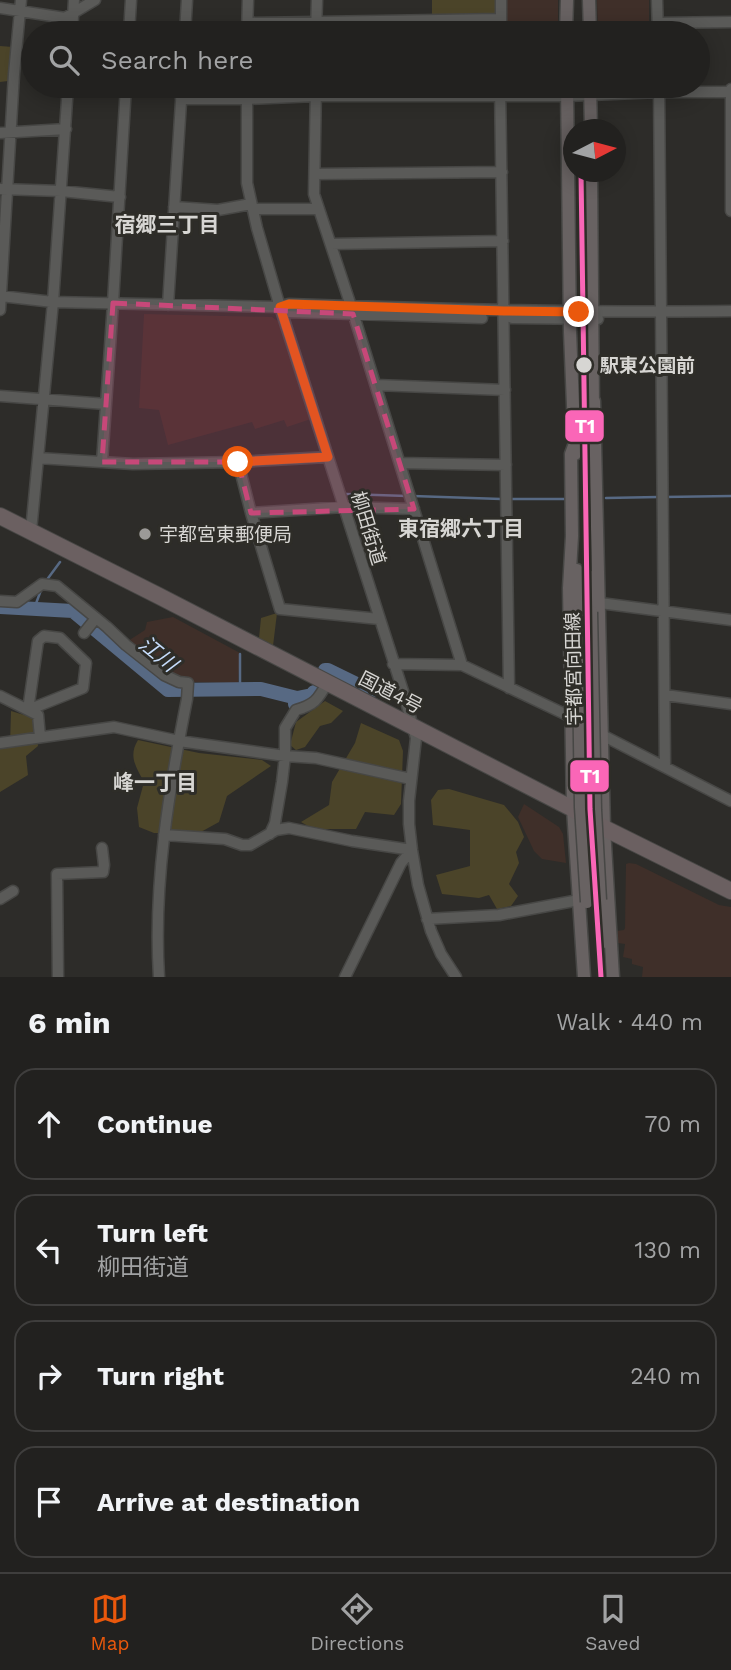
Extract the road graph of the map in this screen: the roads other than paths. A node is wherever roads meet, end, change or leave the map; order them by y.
1 (95, 0) edge
2 (131, 0) edge
3 (187, 0) edge
4 (247, 0) edge
5 (317, 0) edge
6 (500, 0) edge
7 (567, 0) edge
8 (589, 0) edge
9 (657, 0) edge
10 (21, 6) edge
11 (73, 6) edge
12 (0, 8) edge
13 (501, 19) joint
14 (130, 21) edge
15 (186, 21) edge
16 (247, 21) edge
17 (316, 21) edge
18 (460, 21) edge
19 (566, 21) edge
20 (590, 21) edge
21 (658, 21) edge
22 (731, 22) edge
23 (710, 24) edge
24 (0, 83) edge
25 (13, 83) junction
26 (710, 90) edge
27 (731, 91) edge
28 (67, 98) edge
29 (125, 98) edge
30 (256, 98) edge
31 (316, 98) edge
32 (500, 98) edge
33 (567, 98) edge
34 (590, 98) edge
35 (659, 98) edge
36 (181, 99) joint
37 (247, 99) junction
38 (591, 119) edge
39 (66, 129) junction
40 (5, 133) edge
41 (731, 166) edge
42 (502, 172) junction
43 (314, 174) junction
44 (591, 182) edge
45 (4, 189) edge
46 (61, 191) junction
47 (120, 197) junction
48 (174, 207) junction
49 (252, 207) junction
50 (319, 209) junction
51 (731, 211) edge
52 (503, 241) junction
53 (331, 244) junction
54 (0, 296) edge
55 (53, 302) junction
56 (113, 303) junction
57 (168, 304) junction
58 (280, 307) junction
59 (0, 310) edge
60 (352, 310) junction
61 (731, 311) edge
62 (504, 315) junction
63 (570, 315) junction
64 (593, 315) junction
65 (660, 315) junction
66 (731, 317) edge
67 (376, 385) junction
68 (505, 390) junction
69 (0, 396) edge
70 (44, 399) junction
71 (106, 404) junction
72 (574, 446) junction
73 (328, 457) junction
74 (38, 458) junction
75 (102, 462) junction
76 (238, 462) junction
77 (400, 463) junction
78 (506, 465) junction
79 (344, 508) junction
80 (414, 509) junction
81 (251, 513) junction
82 (0, 516) edge
83 (31, 531) junction
84 (0, 600) edge
85 (590, 609) junction
86 (664, 611) junction
87 (379, 618) junction
88 (95, 619) junction
89 (731, 620) edge
90 (85, 631) dead end
91 (393, 664) junction
92 (462, 665) junction
93 (327, 683) junction
94 (509, 688) junction
95 (664, 695) junction
96 (0, 696) edge
97 (731, 704) edge
98 (28, 710) junction
99 (571, 717) junction
100 (412, 726) junction
101 (601, 735) junction
102 (40, 737) junction
103 (179, 741) junction
104 (0, 743) edge
105 (285, 756) junction
106 (665, 766) junction
107 (411, 779) junction
108 (731, 801) edge
109 (573, 809) junction
110 (604, 828) junction
111 (270, 834) junction
112 (164, 835) junction
113 (102, 848) dead end
114 (412, 850) junction
115 (13, 891) dead end
116 (731, 891) edge
117 (0, 899) edge
118 (589, 900) junction
119 (427, 919) junction
120 (58, 977) edge
121 (159, 977) edge
122 (345, 977) edge
123 (456, 977) edge
124 (584, 977) edge
125 (591, 977) edge
126 (605, 977) edge
127 (613, 977) edge

1 - 11 street
2 - 14 street
3 - 15 street
4 - 16 street
5 - 17 street
6 - 13 street
7 - 19 main road
8 - 20 main road
9 - 21 street
10 - 11 street
10 - 12 street
10 - 25 street
13 - 18 street
22 - 23 street
24 - 25 street
25 - 40 street
26 - 27 street
27 - 41 street
28 - 39 street
29 - 47 street
30 - 37 street
31 - 43 street
32 - 42 street
33 - 63 main road, 宇都宮向田線
34 - 38 main road
35 - 65 street
36 - 37 street
36 - 48 street
37 - 49 street, 柳田街道
39 - 40 street
39 - 46 street
40 - 45 street
41 - 51 street
42 - 43 street
42 - 52 street
43 - 50 street
44 - 64 main road, 宇都宮向田線
45 - 46 street
45 - 54 street
46 - 47 street
46 - 55 street
47 - 56 street
48 - 49 street
48 - 57 street
49 - 50 street
49 - 58 street, 柳田街道
50 - 53 street
52 - 53 street
52 - 62 street
53 - 60 street
54 - 55 street
54 - 59 street
55 - 56 street
55 - 70 street
56 - 57 street
56 - 71 street
57 - 58 street
58 - 60 street
58 - 73 street, 柳田街道
60 - 62 street
60 - 67 street
61 - 65 street
62 - 63 street
62 - 68 street
63 - 64 street
63 - 72 main road, 宇都宮向田線
64 - 65 street
64 - 85 main road, 宇都宮向田線
65 - 66 street
65 - 86 street
67 - 68 street
67 - 77 street
68 - 78 street
69 - 70 street
70 - 71 street
70 - 74 street
71 - 75 street
72 - 85 main road, 宇都宮向田線
72 - 99 main road
73 - 76 street
73 - 79 street, 柳田街道
74 - 75 street
74 - 83 street
75 - 76 street
76 - 81 street
77 - 78 street
77 - 80 street
78 - 94 street
79 - 80 street
79 - 81 street
79 - 87 street, 柳田街道
80 - 92 street
81 - 87 street
82 - 83 highway, 国道4号
83 - 93 highway, 国道4号
84 - 88 street
85 - 86 street
85 - 101 main road
85 - 118 main road, 宇都宮向田線, bridge
86 - 89 street
86 - 95 street
87 - 91 street, 柳田街道
88 - 90 street
88 - 103 street
91 - 92 street
91 - 100 street, 柳田街道
92 - 94 street
93 - 100 highway, 国道4号
93 - 105 street
94 - 99 street
95 - 97 street
95 - 106 street
96 - 98 street
98 - 98 street
98 - 102 street
99 - 109 main road
100 - 107 street, 柳田街道
100 - 109 highway, 国道4号
101 - 106 street
101 - 110 main road
102 - 103 street
102 - 104 street
103 - 105 street
103 - 112 street
105 - 107 street
105 - 111 street
106 - 108 street
107 - 114 street, 柳田街道
109 - 110 highway, 国道4号
109 - 118 main road
110 - 116 highway, 国道4号
110 - 127 main road
111 - 112 street
111 - 114 street
112 - 121 street
113 - 120 street
114 - 119 street, 柳田街道
114 - 122 street
115 - 117 street
118 - 119 street
118 - 124 main road
118 - 125 main road, 宇都宮向田線
118 - 126 main road, 宇都宮向田線
119 - 123 street, 柳田街道

